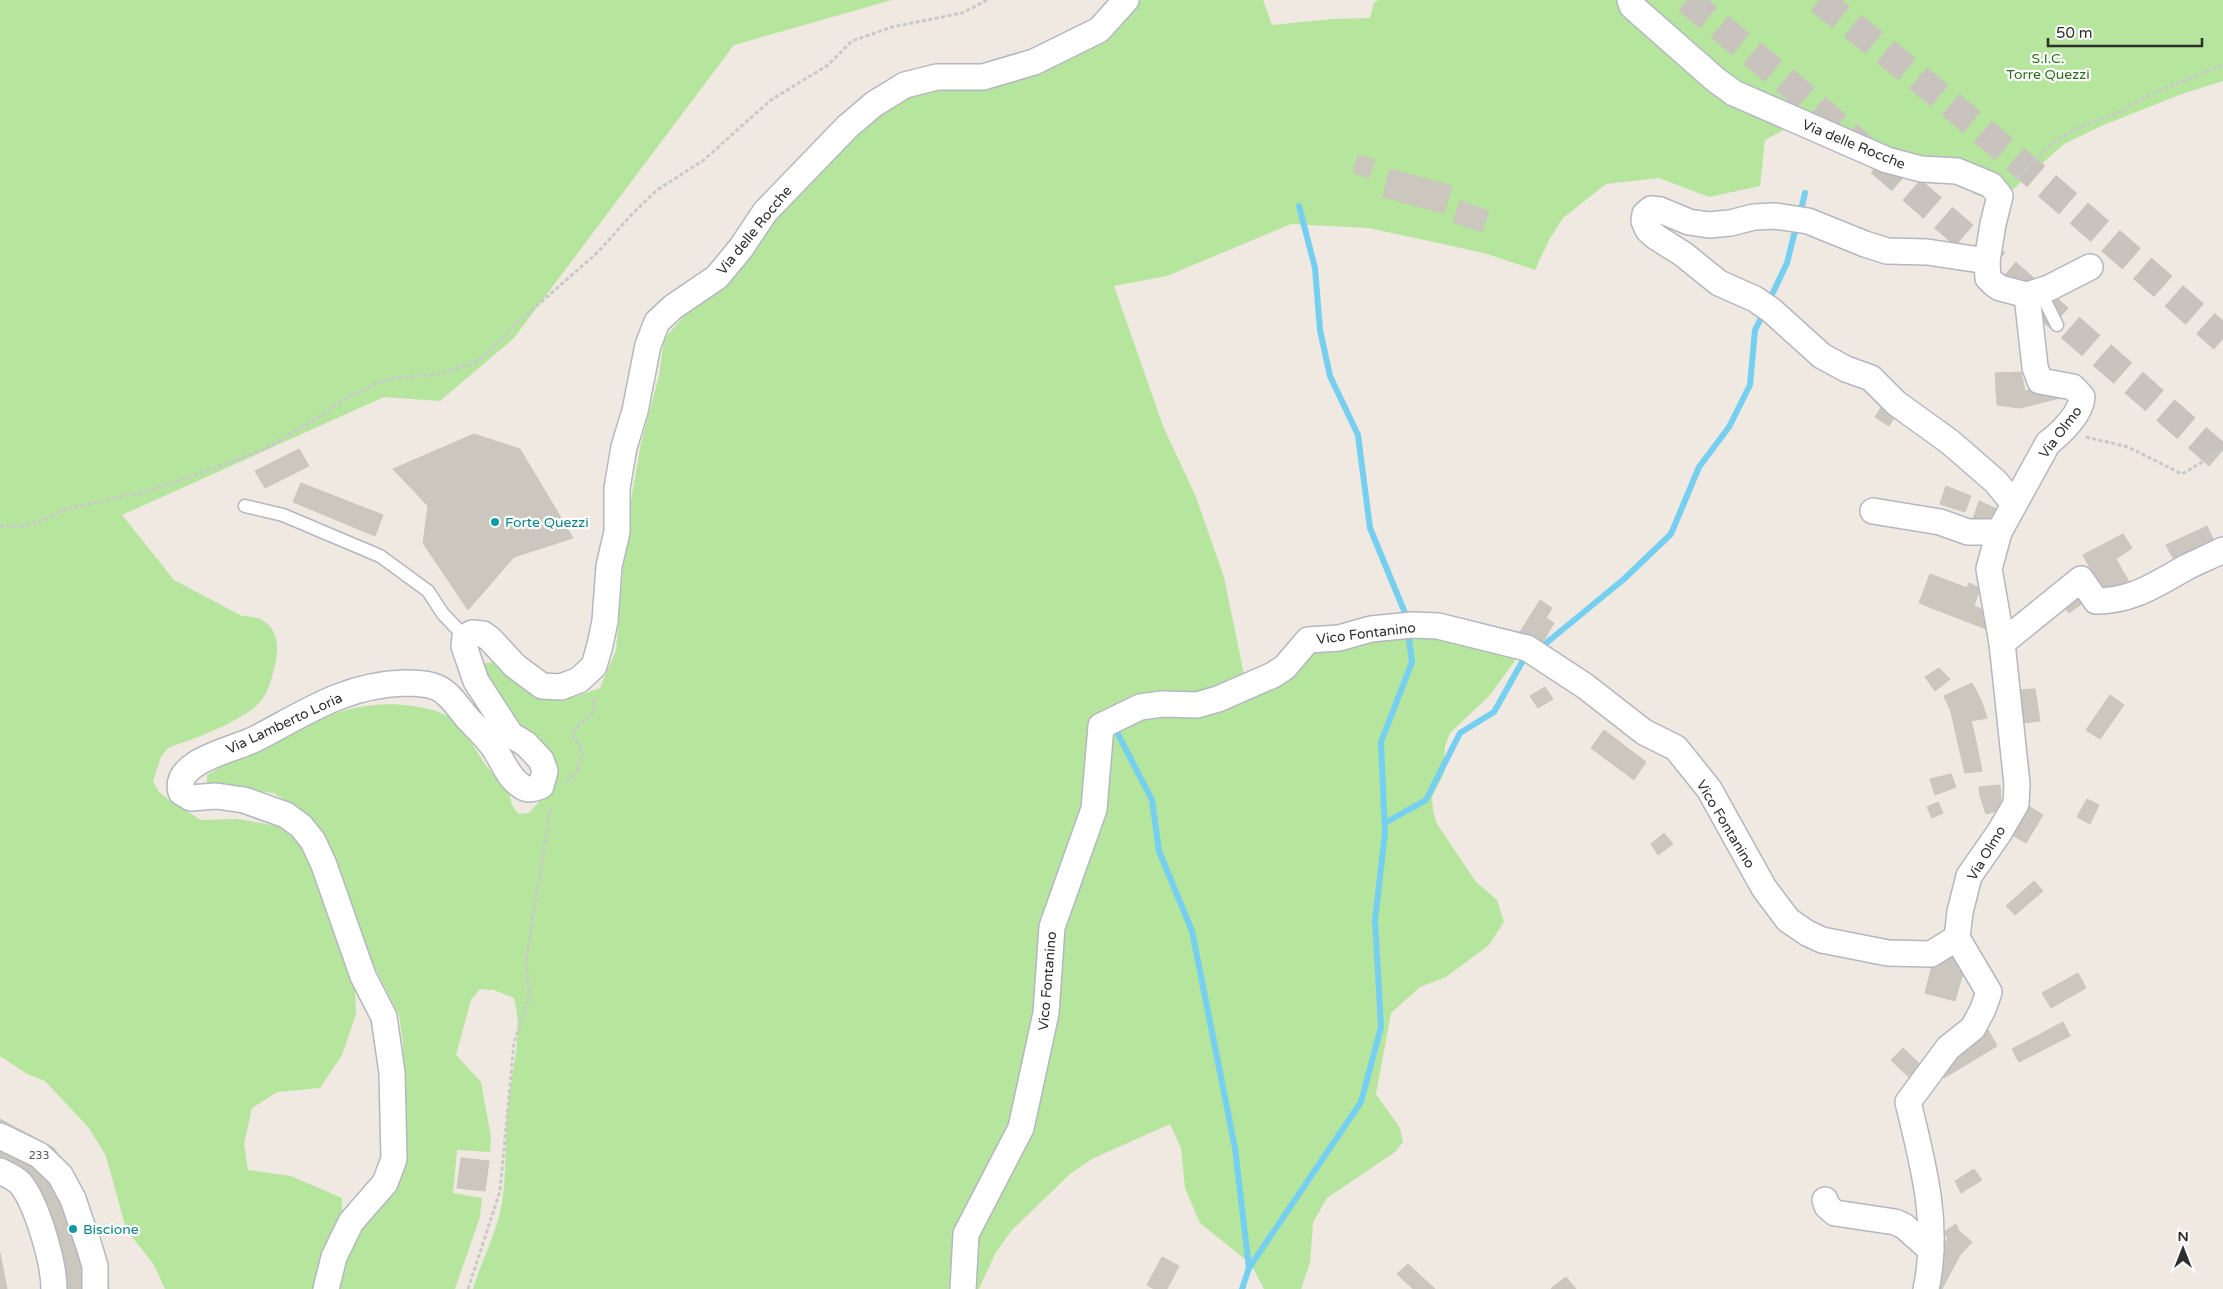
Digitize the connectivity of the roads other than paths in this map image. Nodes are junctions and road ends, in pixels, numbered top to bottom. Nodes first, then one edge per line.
1 (1126, 0) edge
2 (1630, 0) edge
3 (1987, 262) junction
4 (2090, 267) dead end
5 (2033, 293) junction
6 (2057, 325) dead end
7 (2014, 504) junction
8 (245, 506) dead end
9 (1874, 511) dead end
10 (1999, 532) junction
11 (2223, 550) edge
12 (465, 637) junction
13 (2002, 643) junction
14 (1957, 938) junction
15 (0, 1136) edge
16 (0, 1171) edge
17 (1825, 1200) dead end
18 (1931, 1250) junction
19 (54, 1289) edge
20 (95, 1289) edge
21 (326, 1289) edge
22 (963, 1289) edge
23 (1926, 1289) edge

1 - 12 street, Via delle Rocche
2 - 3 street, Via delle Rocche
3 - 5 street
3 - 7 street
4 - 5 street
5 - 6 lane
5 - 7 street, Via Olmo
7 - 10 street, Via Olmo
8 - 12 lane
9 - 10 street
10 - 13 street, Via Olmo
11 - 13 street
12 - 21 street, Via Lamberto Loria
13 - 14 street, Via Olmo
14 - 18 street
14 - 22 street, Vico Fontanino
15 - 20 street
16 - 19 street
17 - 18 street
18 - 23 street

